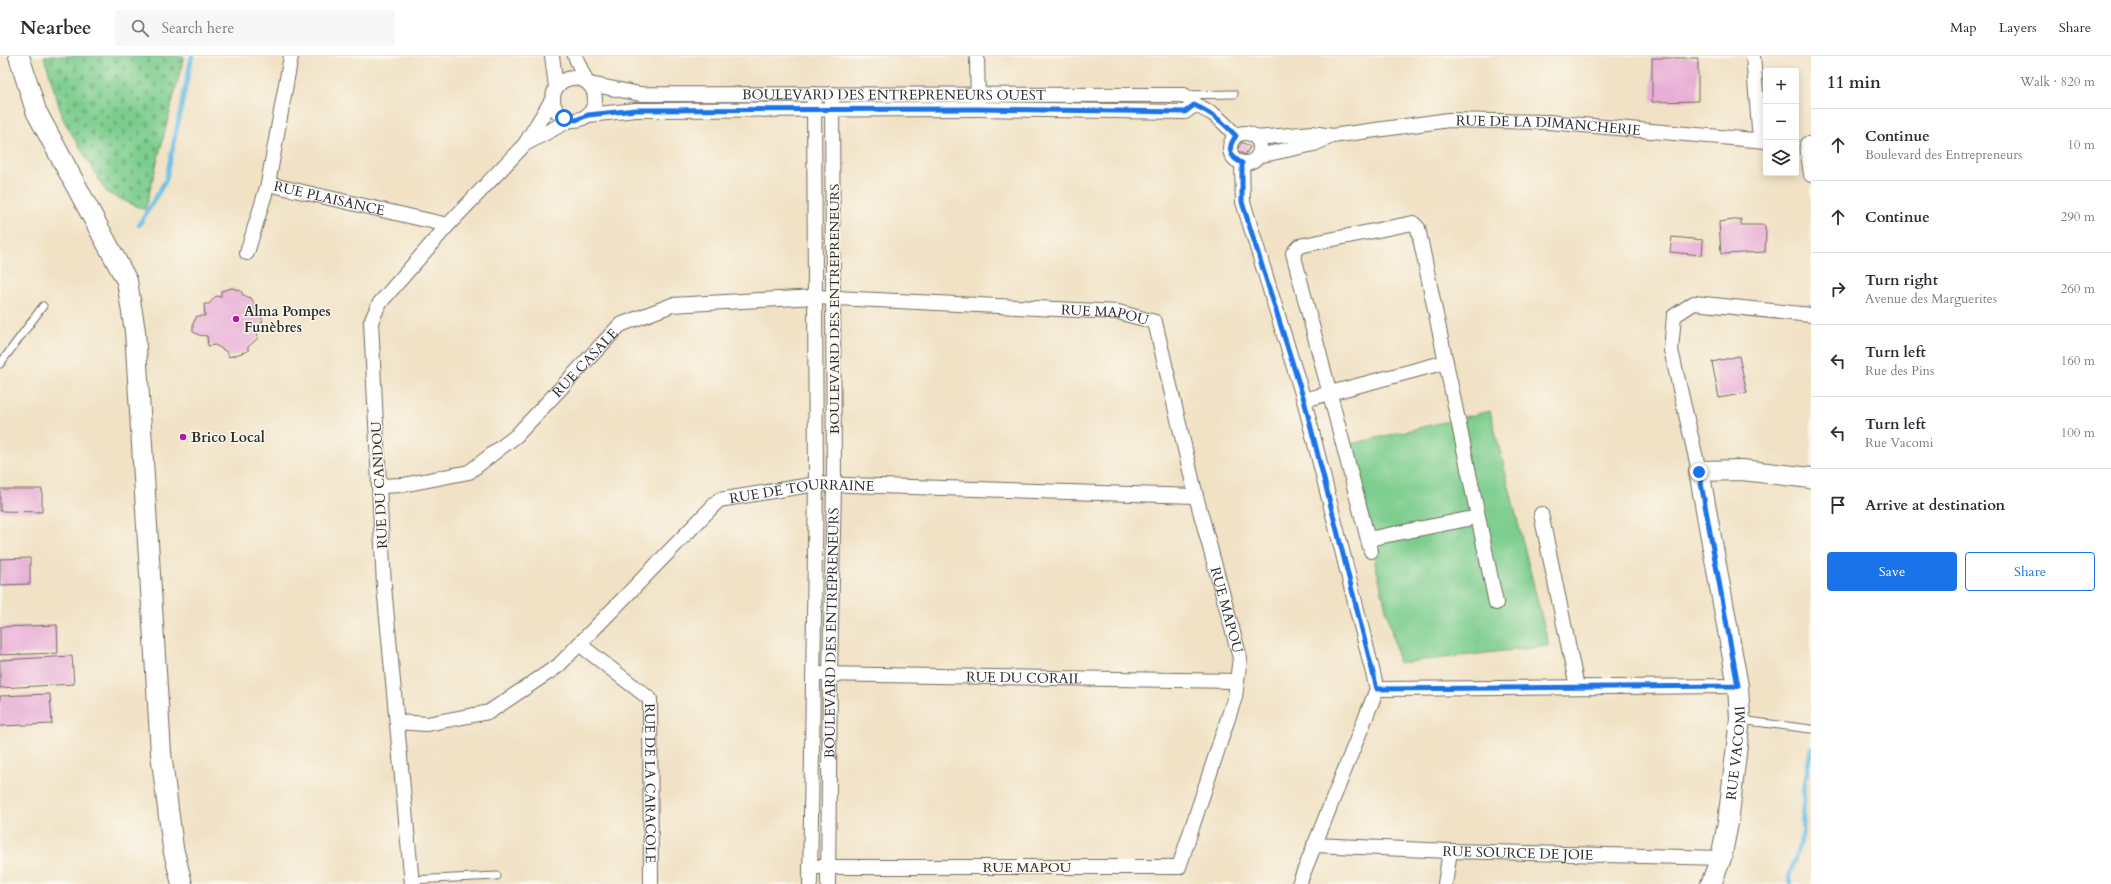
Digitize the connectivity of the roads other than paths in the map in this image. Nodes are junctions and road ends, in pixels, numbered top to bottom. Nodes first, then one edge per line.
1 (19, 56) edge
2 (291, 56) edge
3 (552, 56) edge
4 (575, 56) edge
5 (977, 56) edge
6 (1753, 56) edge
7 (588, 82) junction
8 (554, 93) junction
9 (814, 94) junction
10 (832, 94) junction
11 (978, 94) junction
12 (1234, 94) dead end
13 (1184, 95) junction
14 (1194, 105) junction
15 (816, 109) junction
16 (977, 109) junction
17 (833, 110) junction
18 (588, 115) junction
19 (570, 120) junction
20 (1236, 136) junction
21 (1332, 136) junction
22 (1256, 138) junction
23 (1763, 140) edge
24 (525, 144) junction
25 (1805, 144) edge
26 (1258, 156) junction
27 (1242, 163) junction
28 (1811, 175) edge
29 (268, 184) junction
30 (448, 225) junction
31 (247, 254) dead end
32 (816, 298) junction
33 (834, 298) junction
34 (43, 306) dead end
35 (1811, 315) edge
36 (1446, 362) junction
37 (0, 364) edge
38 (1330, 394) junction
39 (1304, 400) junction
40 (1699, 472) junction
41 (1811, 478) edge
42 (816, 484) junction
43 (834, 485) junction
44 (379, 486) junction
45 (1196, 496) junction
46 (1541, 514) dead end
47 (1478, 517) junction
48 (1496, 603) dead end
49 (579, 644) junction
50 (812, 674) junction
51 (830, 674) junction
52 (1237, 681) junction
53 (1738, 686) junction
54 (1577, 688) junction
55 (1377, 689) junction
56 (1740, 720) junction
57 (397, 722) junction
58 (1811, 729) edge
59 (1314, 844) junction
60 (1450, 851) junction
61 (1721, 858) junction
62 (810, 867) junction
63 (828, 867) junction
64 (497, 876) dead end
65 (412, 882) edge
66 (182, 884) edge
67 (651, 884) edge
68 (810, 884) edge
69 (828, 884) edge
70 (1299, 884) edge
71 (1444, 884) edge
72 (1711, 884) edge

1 - 66 main road
2 - 29 street, RUE PLAISANCE
3 - 8 street
4 - 7 street
5 - 11 street
6 - 23 street
7 - 8 street
7 - 9 street, BOULEVARD DES ENTREPRENEURS OUEST
7 - 18 street
8 - 19 street
8 - 24 street, RUE DU CANDOU
9 - 10 street, BOULEVARD DES ENTREPRENEURS OUEST
9 - 15 street, BOULEVARD DES ENTREPRENEURS
10 - 11 street, BOULEVARD DES ENTREPRENEURS OUEST
10 - 17 street, BOULEVARD DES ENTREPRENEURS
11 - 13 street, BOULEVARD DES ENTREPRENEURS OUEST
11 - 16 street
12 - 13 lane
13 - 14 street
14 - 16 street, BOULEVARD DES ENTREPRENEURS OUEST
14 - 20 street
15 - 17 street, BOULEVARD DES ENTREPRENEURS OUEST
15 - 18 street, BOULEVARD DES ENTREPRENEURS OUEST
15 - 32 street, BOULEVARD DES ENTREPRENEURS
16 - 17 street, BOULEVARD DES ENTREPRENEURS OUEST
17 - 33 street, BOULEVARD DES ENTREPRENEURS
18 - 19 street
19 - 24 street, RUE DU CANDOU
20 - 22 street
20 - 27 street
21 - 22 street, RUE DE LA DIMANCHERIE
21 - 23 street, RUE DE LA DIMANCHERIE
21 - 26 street, RUE DE LA DIMANCHERIE
22 - 26 street
24 - 30 street, RUE DU CANDOU
25 - 28 street
26 - 27 street
27 - 39 street
29 - 30 street, RUE PLAISANCE
29 - 31 street
30 - 44 street, RUE DU CANDOU
32 - 33 street, RUE MAPOU
32 - 42 street, BOULEVARD DES ENTREPRENEURS
32 - 44 street, RUE CASALE
33 - 43 street, BOULEVARD DES ENTREPRENEURS
33 - 45 street, RUE MAPOU
34 - 37 lane
35 - 40 street
36 - 38 street
36 - 38 street
36 - 47 street
38 - 39 street
38 - 47 street
39 - 55 street
40 - 41 main road
40 - 53 main road, RUE VACOMI
42 - 43 street, RUE DE TOURRAINE
42 - 49 street, RUE DE TOURRAINE
42 - 50 street, BOULEVARD DES ENTREPRENEURS
43 - 45 street, RUE DE TOURRAINE
43 - 51 street, BOULEVARD DES ENTREPRENEURS
44 - 57 street, RUE DU CANDOU
45 - 52 street, RUE MAPOU
46 - 54 street
47 - 48 street
49 - 57 street, RUE DE TOURRAINE
49 - 67 street, RUE DE LA CARACOLE
50 - 51 street, RUE DU CORAIL
50 - 62 street, BOULEVARD DES ENTREPRENEURS
51 - 52 street, RUE DU CORAIL
51 - 63 street, BOULEVARD DES ENTREPRENEURS
52 - 63 street, RUE MAPOU
53 - 54 street
53 - 56 main road, RUE VACOMI
54 - 55 street
55 - 59 street
56 - 58 lane
56 - 61 main road, RUE VACOMI
57 - 65 street, RUE DU CANDOU
59 - 60 street, RUE SOURCE DE JOIE
59 - 70 street
60 - 61 street, RUE SOURCE DE JOIE
60 - 71 street
61 - 72 main road, RUE VACOMI
62 - 63 street, RUE MAPOU
62 - 68 street, BOULEVARD DES ENTREPRENEURS
63 - 69 street, BOULEVARD DES ENTREPRENEURS
64 - 65 lane

